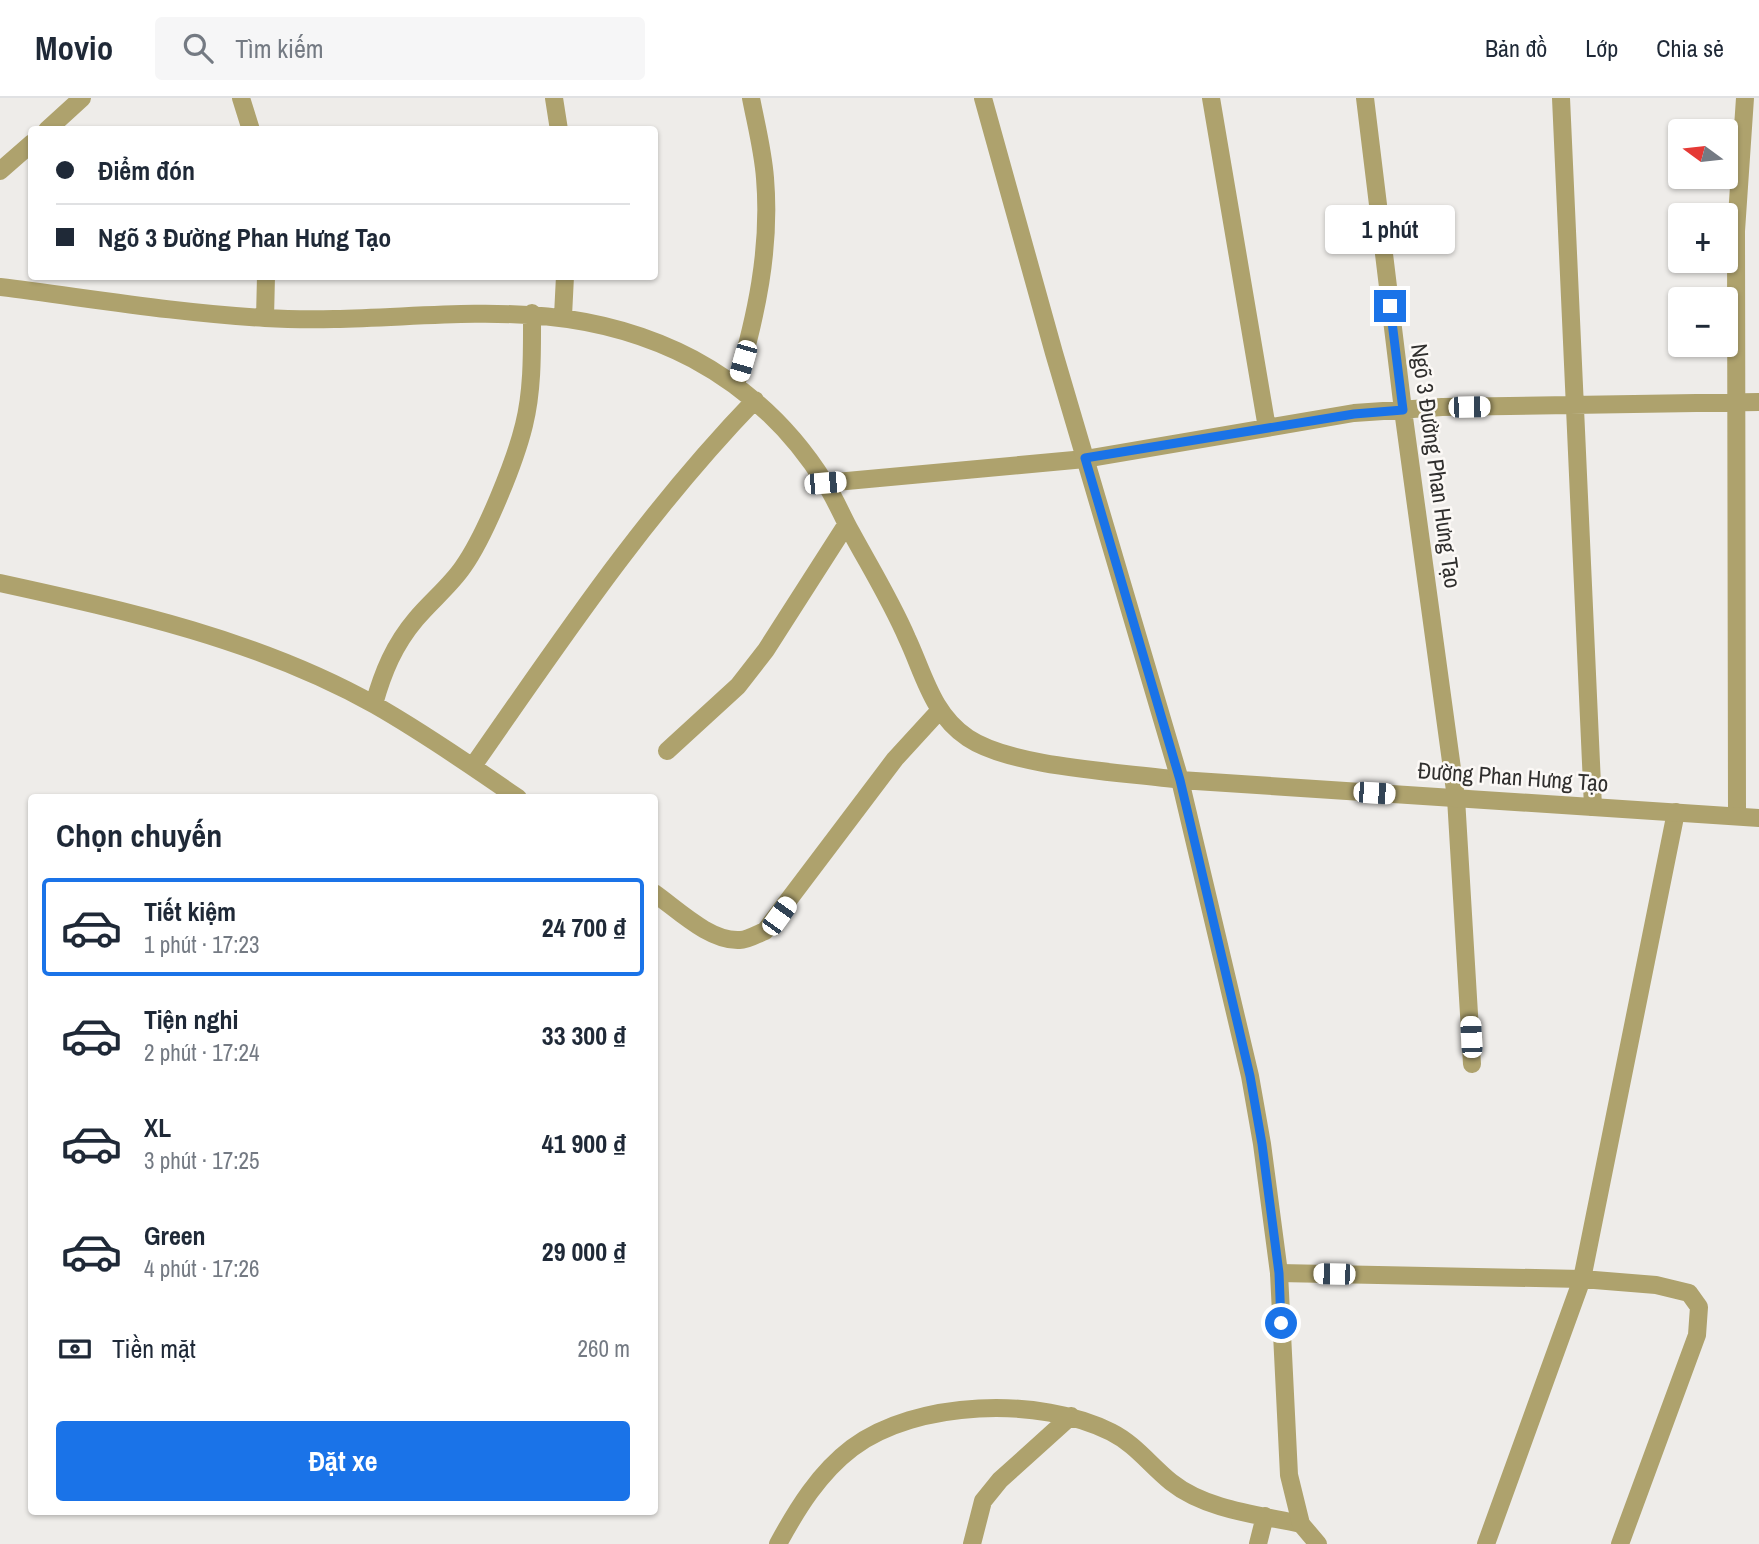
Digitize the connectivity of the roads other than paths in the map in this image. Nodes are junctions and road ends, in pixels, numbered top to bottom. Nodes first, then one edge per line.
1 (82, 98) edge
2 (241, 98) edge
3 (554, 98) edge
4 (751, 98) edge
5 (983, 98) edge
6 (1211, 98) edge
7 (1365, 98) edge
8 (1561, 98) edge
9 (1745, 98) edge
10 (51, 126) edge
11 (250, 126) edge
12 (558, 126) edge
13 (28, 147) edge
14 (0, 172) edge
15 (265, 280) edge
16 (565, 280) edge
17 (0, 287) edge
18 (531, 313) junction
19 (563, 316) junction
20 (265, 318) junction
21 (736, 385) junction
22 (755, 400) junction
23 (1736, 402) junction
24 (1759, 402) edge
25 (1576, 405) junction
26 (1403, 410) junction
27 (1267, 428) junction
28 (1085, 458) junction
29 (825, 483) junction
30 (846, 525) junction
31 (0, 583) edge
32 (374, 705) junction
33 (939, 711) junction
34 (667, 751) dead end
35 (473, 766) junction
36 (1180, 780) junction
37 (512, 794) edge
38 (1457, 798) junction
39 (1593, 807) junction
40 (1676, 812) junction
41 (1737, 816) junction
42 (1759, 818) edge
43 (658, 896) edge
44 (1472, 1064) dead end
45 (1279, 1273) junction
46 (1582, 1279) junction
47 (1071, 1416) junction
48 (1265, 1516) junction
49 (1301, 1524) junction
50 (778, 1544) edge
51 (972, 1544) edge
52 (1258, 1544) edge
53 (1318, 1544) edge
54 (1486, 1544) edge
55 (1620, 1544) edge

1 - 10 street
2 - 11 street
3 - 12 street
4 - 21 street
5 - 28 street
6 - 27 street
7 - 26 street, Ngõ 3 Đường Phan Hưng Tạo
8 - 25 street
9 - 23 street
13 - 14 street
15 - 20 street
16 - 19 street
17 - 20 street
18 - 19 street
18 - 20 street
18 - 32 street
19 - 21 street
21 - 22 street
22 - 29 street
22 - 35 street
23 - 24 street
23 - 25 street
23 - 41 street
25 - 26 street
25 - 39 street
26 - 27 street
26 - 38 street, Ngõ 3 Đường Phan Hưng Tạo
27 - 28 street
28 - 29 street
28 - 36 street
29 - 30 street
30 - 33 street
30 - 34 street
31 - 32 street
32 - 35 street
33 - 36 street, Đường Phan Hưng Tạo
33 - 43 street
35 - 37 street
36 - 38 street, Đường Phan Hưng Tạo
36 - 45 street
38 - 39 street, Đường Phan Hưng Tạo
38 - 44 street, Ngõ 3 Đường Phan Hưng Tạo
39 - 40 street, Đường Phan Hưng Tạo
40 - 41 street, Đường Phan Hưng Tạo
40 - 46 street
41 - 42 street, Đường Phan Hưng Tạo
45 - 46 street
45 - 49 street
46 - 54 street
46 - 55 street
47 - 48 street
47 - 50 street
47 - 51 street
48 - 49 street
48 - 52 street
49 - 53 street

